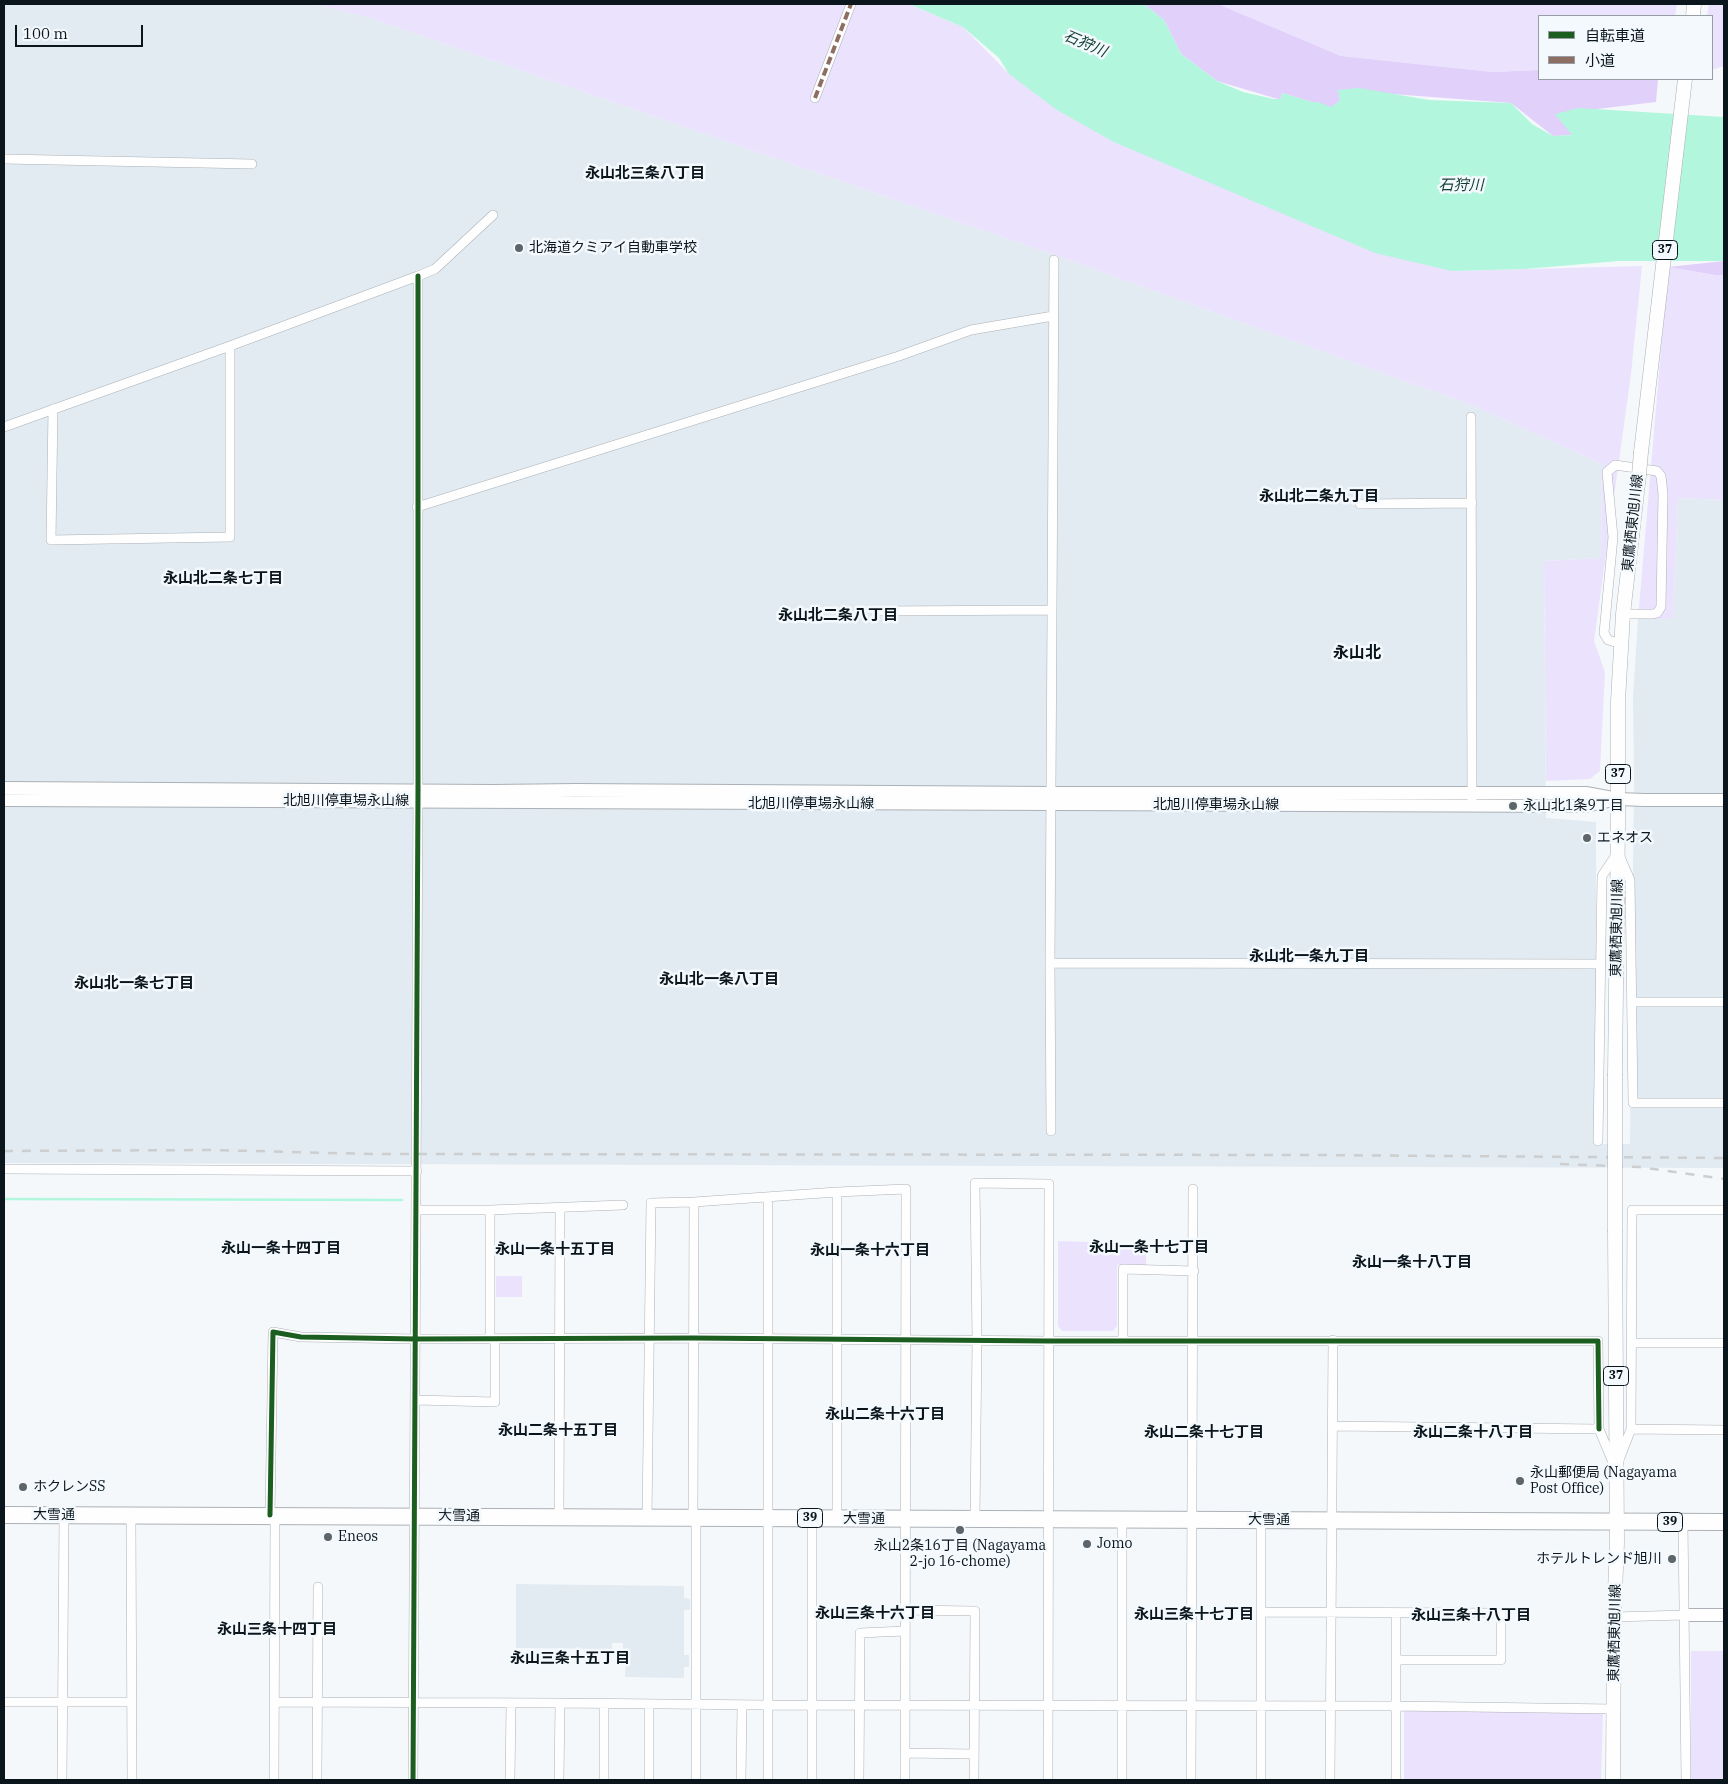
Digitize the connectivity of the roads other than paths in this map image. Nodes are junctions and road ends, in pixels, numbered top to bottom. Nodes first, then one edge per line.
1 (851, 4) edge
2 (1685, 80) edge
3 (815, 98) dead end
4 (4, 159) edge
5 (252, 164) dead end
6 (493, 216) dead end
7 (1054, 260) dead end
8 (418, 276) junction
9 (1053, 316) junction
10 (230, 346) junction
11 (53, 410) junction
12 (1471, 417) dead end
13 (4, 427) edge
14 (1472, 503) junction
15 (1360, 504) dead end
16 (417, 507) junction
17 (1052, 610) junction
18 (878, 611) dead end
19 (1623, 614) junction
20 (1622, 644) junction
21 (4, 788) edge
22 (1472, 793) junction
23 (418, 796) junction
24 (1618, 798) junction
25 (1051, 799) junction
26 (4, 800) edge
27 (1724, 800) edge
28 (1472, 806) junction
29 (1618, 853) junction
30 (1050, 963) junction
31 (1600, 964) junction
32 (1633, 1002) junction
33 (1724, 1002) edge
34 (1724, 1103) edge
35 (1051, 1131) dead end
36 (1598, 1141) dead end
37 (4, 1169) edge
38 (417, 1171) junction
39 (1193, 1189) dead end
40 (837, 1192) junction
41 (768, 1197) junction
42 (694, 1202) junction
43 (622, 1206) dead end
44 (560, 1208) junction
45 (416, 1210) junction
46 (490, 1210) junction
47 (1724, 1210) edge
48 (1194, 1272) junction
49 (559, 1338) junction
50 (650, 1338) junction
51 (693, 1338) junction
52 (416, 1339) junction
53 (493, 1339) junction
54 (767, 1339) junction
55 (836, 1339) junction
56 (906, 1340) junction
57 (977, 1340) junction
58 (1123, 1340) junction
59 (1193, 1340) junction
60 (1333, 1340) junction
61 (1048, 1341) junction
62 (1631, 1343) junction
63 (1724, 1343) edge
64 (416, 1400) junction
65 (1333, 1426) junction
66 (1631, 1429) junction
67 (1599, 1430) junction
68 (1724, 1430) edge
69 (1616, 1469) junction
70 (4, 1514) edge
71 (64, 1515) junction
72 (273, 1515) junction
73 (132, 1516) junction
74 (414, 1516) junction
75 (559, 1518) junction
76 (646, 1518) junction
77 (767, 1518) junction
78 (812, 1518) junction
79 (695, 1519) junction
80 (836, 1519) junction
81 (905, 1519) junction
82 (975, 1519) junction
83 (1048, 1520) junction
84 (1122, 1520) junction
85 (1192, 1520) junction
86 (1332, 1520) junction
87 (1261, 1521) junction
88 (1616, 1521) junction
89 (1683, 1522) junction
90 (1724, 1522) edge
91 (318, 1587) dead end
92 (906, 1610) junction
93 (1261, 1612) junction
94 (1330, 1613) junction
95 (1396, 1613) junction
96 (1684, 1615) junction
97 (1724, 1615) edge
98 (1614, 1617) junction
99 (905, 1631) junction
100 (1396, 1660) junction
101 (4, 1702) edge
102 (63, 1702) junction
103 (132, 1702) junction
104 (275, 1702) junction
105 (413, 1702) junction
106 (560, 1702) junction
107 (317, 1703) junction
108 (510, 1704) junction
109 (604, 1704) junction
110 (649, 1704) junction
111 (696, 1704) junction
112 (742, 1705) junction
113 (768, 1705) junction
114 (812, 1705) junction
115 (858, 1705) junction
116 (974, 1705) junction
117 (1122, 1705) junction
118 (1191, 1705) junction
119 (905, 1706) junction
120 (1048, 1706) junction
121 (1261, 1706) junction
122 (1330, 1706) junction
123 (1395, 1706) junction
124 (1614, 1709) junction
125 (904, 1753) junction
126 (974, 1754) junction
127 (62, 1780) edge
128 (132, 1780) edge
129 (274, 1780) edge
130 (317, 1780) edge
131 (413, 1780) edge
132 (510, 1780) edge
133 (559, 1780) edge
134 (604, 1780) edge
135 (649, 1780) edge
136 (696, 1780) edge
137 (741, 1780) edge
138 (768, 1780) edge
139 (812, 1780) edge
140 (859, 1780) edge
141 (904, 1780) edge
142 (974, 1780) edge
143 (1048, 1780) edge
144 (1122, 1780) edge
145 (1191, 1780) edge
146 (1261, 1780) edge
147 (1330, 1780) edge
148 (1396, 1780) edge
149 (1613, 1780) edge
150 (1686, 1780) edge

1 - 3 street
2 - 19 main road, 東鷹栖東旭川線 / 37, bridge
4 - 5 street
6 - 8 street
7 - 9 street
8 - 10 street
8 - 16 street
9 - 16 street
9 - 17 street
10 - 11 street
10 - 11 street
11 - 13 street
12 - 14 street
14 - 15 street
14 - 22 street
16 - 23 street
17 - 18 street
17 - 25 street
19 - 20 main road, 東鷹栖東旭川線 / 37
19 - 20 street
20 - 24 main road, 東鷹栖東旭川線 / 37
21 - 23 main road, 北旭川停車場永山線
22 - 24 main road, 北旭川停車場永山線
22 - 25 main road, 北旭川停車場永山線
22 - 28 street
23 - 25 main road, 北旭川停車場永山線
23 - 26 main road, 北旭川停車場永山線
23 - 38 street
24 - 27 main road, 北旭川停車場永山線
24 - 28 main road, 北旭川停車場永山線
24 - 29 main road, 東鷹栖東旭川線 / 37
25 - 28 main road, 北旭川停車場永山線
25 - 30 street
29 - 31 street
29 - 32 street
29 - 69 main road, 東鷹栖東旭川線 / 37, bridge
30 - 31 street
30 - 35 street
31 - 36 street
32 - 33 street
32 - 34 street
37 - 38 street
38 - 45 street
39 - 48 street
40 - 41 street
40 - 55 street
40 - 56 street
41 - 42 street
41 - 54 street
42 - 50 street
42 - 51 street
43 - 44 street
44 - 46 street
44 - 49 street
45 - 46 street
45 - 52 street
46 - 53 street
47 - 62 street
48 - 58 street
48 - 59 street
49 - 50 street
49 - 53 street
49 - 75 street
50 - 51 street
50 - 76 street
51 - 54 street
51 - 79 street
52 - 53 street
52 - 64 street
52 - 72 street
53 - 64 street
54 - 55 street
54 - 77 street
55 - 56 street
55 - 80 street
56 - 57 street
56 - 81 street
57 - 61 street
57 - 61 street
57 - 82 street
58 - 59 street
58 - 61 street
59 - 60 street
59 - 85 street
60 - 65 street
60 - 67 street
61 - 83 street
62 - 63 street
62 - 66 street
64 - 74 street
65 - 67 street
65 - 86 street
66 - 68 street
66 - 69 street
67 - 69 street
69 - 88 main road, 東鷹栖東旭川線 / 37
70 - 71 highway, 大雪通 / 39
71 - 73 highway, 大雪通 / 39
71 - 102 street
72 - 73 highway, 大雪通 / 39
72 - 74 highway, 大雪通 / 39
72 - 104 street
73 - 103 street
74 - 75 highway, 大雪通 / 39
74 - 105 street
75 - 76 highway, 大雪通 / 39
76 - 79 highway, 大雪通 / 39
77 - 78 highway, 大雪通 / 39
77 - 79 highway, 大雪通 / 39
77 - 113 street
78 - 80 highway, 大雪通 / 39
78 - 114 street
79 - 111 street
80 - 81 highway, 大雪通 / 39
81 - 82 highway, 大雪通 / 39
81 - 92 street
82 - 83 highway, 大雪通 / 39
83 - 84 highway, 大雪通 / 39
83 - 120 street
84 - 85 highway, 大雪通 / 39
84 - 117 street
85 - 87 highway, 大雪通 / 39
85 - 118 street
86 - 87 highway, 大雪通 / 39
86 - 88 highway, 大雪通 / 39
86 - 94 street
87 - 93 street
88 - 89 highway, 大雪通 / 39
88 - 98 main road, 東鷹栖東旭川線 / 37
89 - 90 highway, 大雪通 / 39
89 - 96 street
91 - 107 street
92 - 99 street
92 - 116 street
93 - 94 street
93 - 121 street
94 - 95 street
94 - 122 street
95 - 100 street
95 - 100 street
96 - 97 main road
96 - 98 street
96 - 150 street
98 - 124 main road, 東鷹栖東旭川線 / 37
99 - 115 street
99 - 119 street
100 - 123 street
101 - 102 street
102 - 103 street
102 - 127 street
103 - 128 street
104 - 107 street
104 - 129 street
105 - 107 street
105 - 108 street
105 - 131 street
106 - 108 street
106 - 109 street
106 - 133 street
107 - 130 street
108 - 132 street
109 - 110 street
109 - 134 street
110 - 111 street
110 - 135 street
111 - 112 street
111 - 136 street
112 - 113 street
112 - 137 street
113 - 114 street
113 - 138 street
114 - 115 street
114 - 139 street
115 - 119 street
115 - 140 street
116 - 119 street
116 - 120 street
116 - 126 street
117 - 118 street
117 - 120 street
117 - 144 street
118 - 121 street
118 - 145 street
119 - 125 street
120 - 143 street
121 - 122 street
121 - 146 street
122 - 123 street
122 - 147 street
123 - 124 street
123 - 148 street
124 - 149 main road, 東鷹栖東旭川線 / 37
125 - 126 street
125 - 141 street
126 - 142 street

